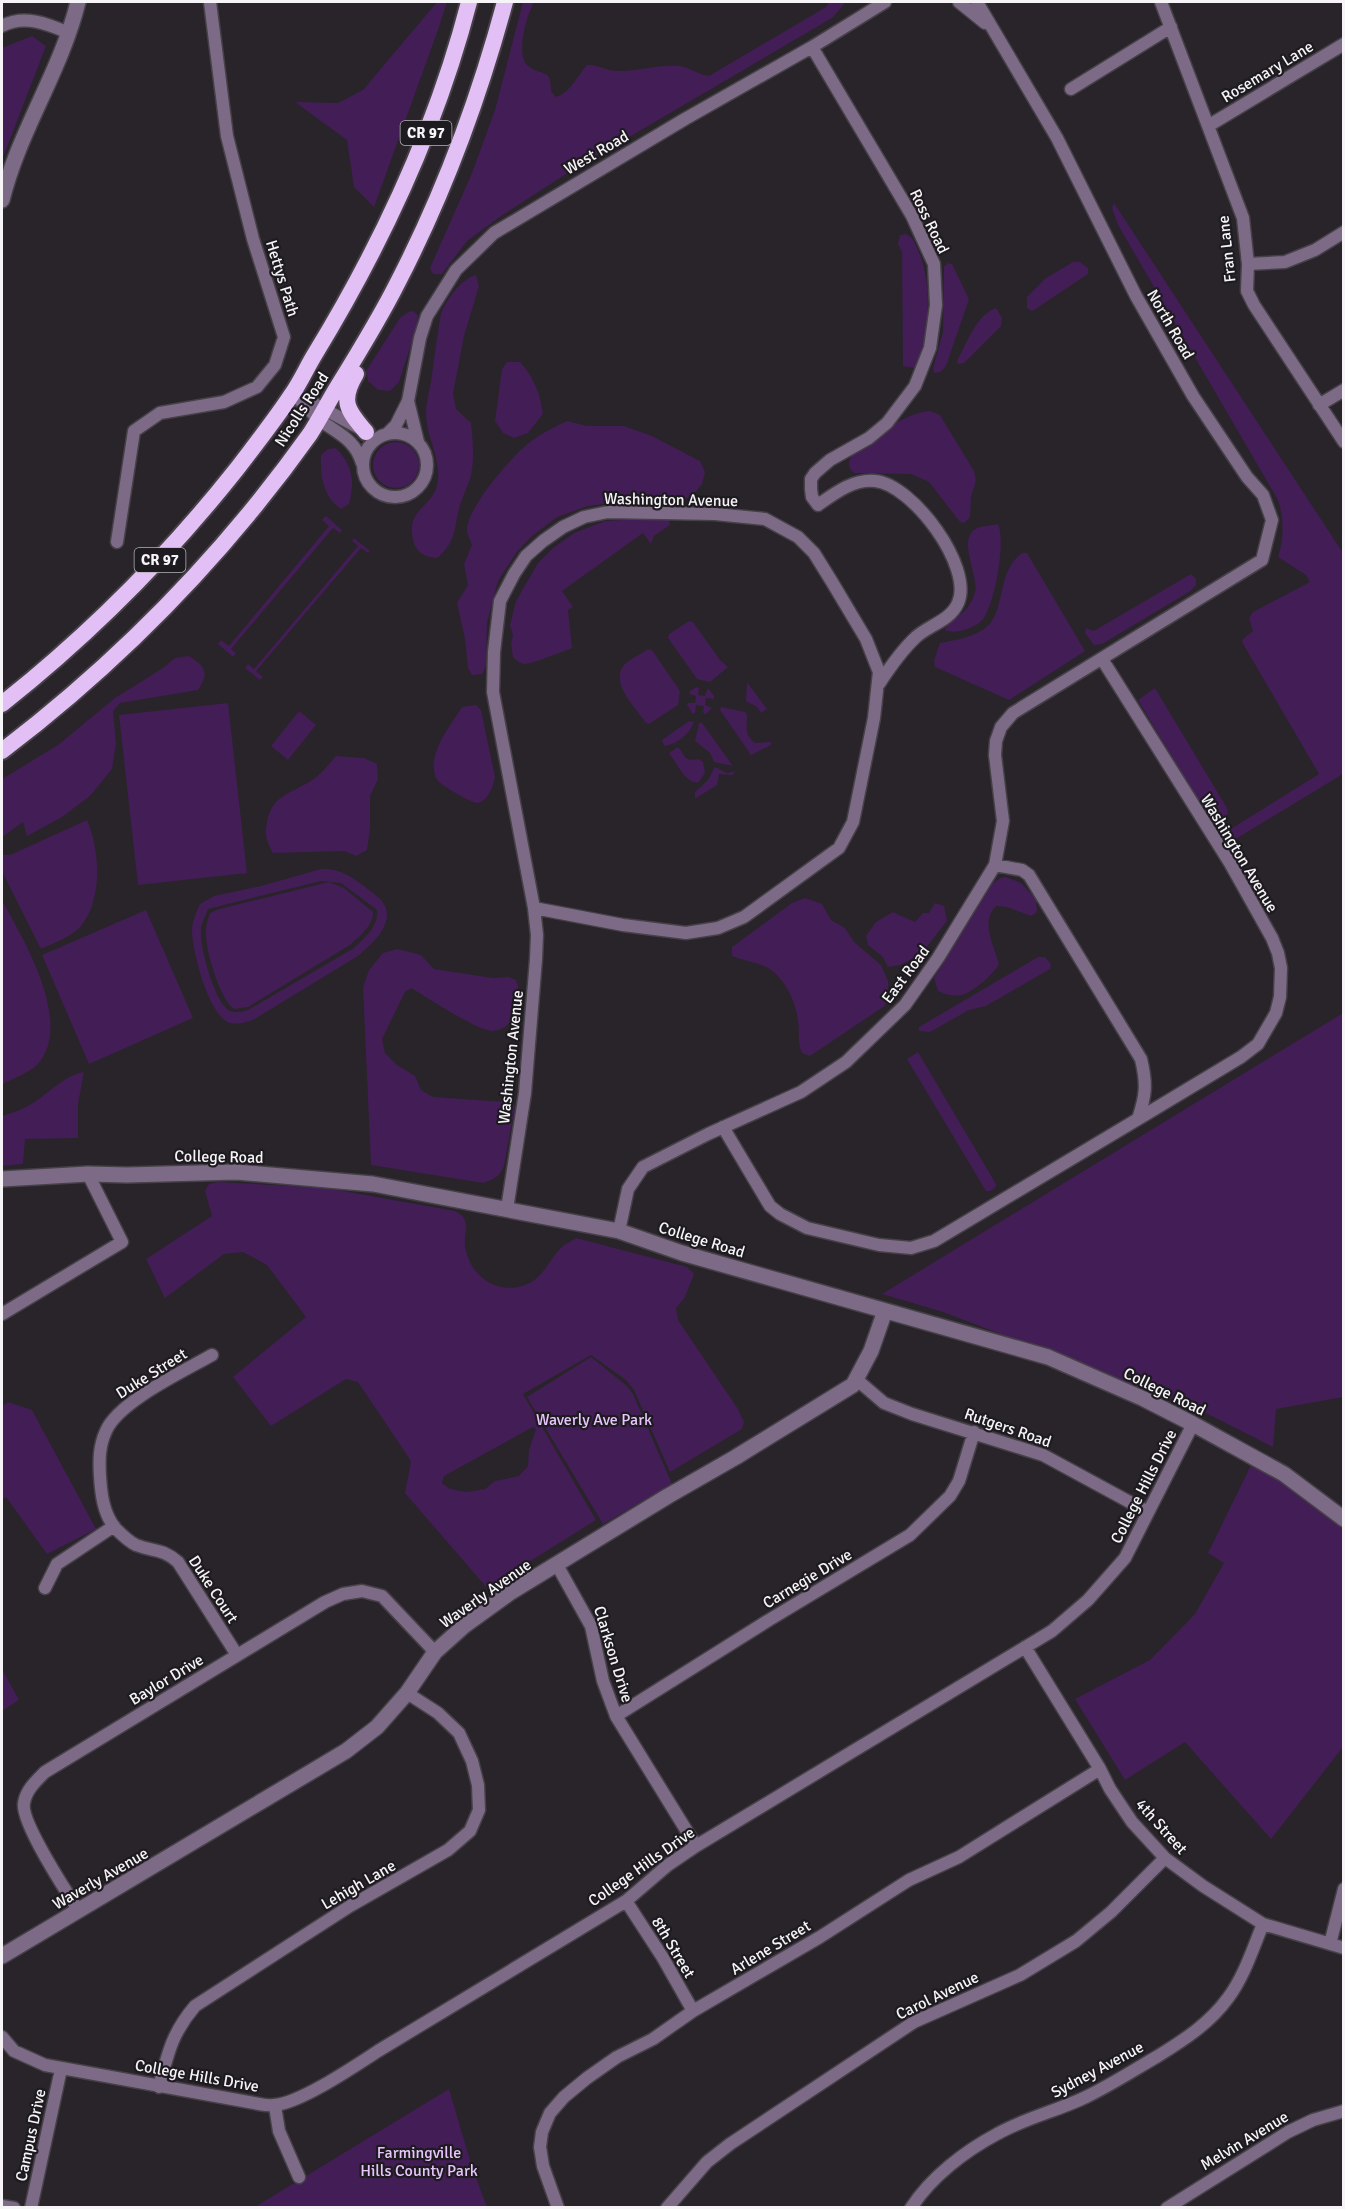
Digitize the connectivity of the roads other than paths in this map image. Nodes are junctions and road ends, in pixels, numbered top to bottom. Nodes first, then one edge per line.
1 (78, 2) edge
2 (210, 2) edge
3 (469, 2) edge
4 (505, 2) edge
5 (887, 2) edge
6 (959, 2) edge
7 (977, 2) edge
8 (1161, 2) edge
9 (2, 26) edge
10 (1171, 27) junction
11 (993, 30) junction
12 (69, 33) junction
13 (1344, 44) edge
14 (812, 47) junction
15 (1071, 89) dead end
16 (1208, 126) junction
17 (2, 200) edge
18 (1344, 232) edge
19 (419, 238) junction
20 (1248, 264) junction
21 (1344, 390) edge
22 (293, 393) junction
23 (408, 401) junction
24 (1319, 405) junction
25 (322, 413) junction
26 (366, 432) junction
27 (386, 434) junction
28 (418, 442) junction
29 (1344, 442) edge
30 (363, 466) junction
31 (818, 505) joint
32 (117, 542) dead end
33 (1102, 658) junction
34 (878, 685) junction
35 (2, 704) edge
36 (2, 752) edge
37 (995, 865) junction
38 (534, 908) junction
39 (1138, 1119) junction
40 (723, 1127) junction
41 (88, 1174) junction
42 (2, 1179) edge
43 (507, 1209) junction
44 (619, 1231) junction
45 (885, 1311) junction
46 (2, 1314) edge
47 (212, 1355) dead end
48 (856, 1379) junction
49 (1193, 1424) junction
50 (974, 1432) junction
51 (1148, 1512) junction
52 (1344, 1519) edge
53 (114, 1526) junction
54 (557, 1564) junction
55 (45, 1588) dead end
56 (1025, 1647) junction
57 (435, 1652) junction
58 (237, 1655) junction
59 (407, 1693) junction
60 (616, 1716) junction
61 (1100, 1769) junction
62 (696, 1846) junction
63 (1165, 1858) junction
64 (1344, 1889) edge
65 (626, 1900) junction
66 (79, 1911) junction
67 (1263, 1924) junction
68 (1330, 1944) junction
69 (1344, 1948) edge
70 (2, 1956) edge
71 (693, 2012) junction
72 (2, 2037) edge
73 (61, 2069) junction
74 (159, 2087) junction
75 (275, 2106) junction
76 (1344, 2111) edge
77 (299, 2177) dead end
78 (2, 2206) edge
79 (14, 2208) edge
80 (31, 2208) edge
81 (558, 2208) edge
82 (667, 2208) edge
83 (911, 2208) edge
84 (1167, 2208) edge

1 - 12 street
2 - 32 street, Hettys Path
3 - 22 highway, Nicolls Road / CR 97
4 - 19 highway, Nicolls Road / CR 97
5 - 14 street, West Road
6 - 11 street, North Road
7 - 11 street, North Road
8 - 10 street, Fran Lane
9 - 12 street
10 - 15 street
10 - 16 street, Fran Lane
11 - 33 street, North Road
12 - 17 street
13 - 16 street, Rosemary Lane
14 - 23 street, West Road
14 - 31 street, Ross Road
16 - 20 street, Fran Lane
18 - 20 street
19 - 25 highway, Nicolls Road / CR 97
19 - 26 highway
20 - 24 street, Fran Lane
21 - 24 street
22 - 25 street
22 - 35 highway, Nicolls Road / CR 97
23 - 27 street, West Road
23 - 28 street, West Road
24 - 29 street, Fran Lane
25 - 26 street
25 - 30 street
25 - 36 highway, Nicolls Road / CR 97
26 - 27 street
27 - 28 street
27 - 30 street
28 - 30 street
31 - 34 street, Washington Avenue
33 - 37 street, East Road
33 - 39 street, Washington Avenue
34 - 38 street, Washington Avenue
34 - 38 street, Washington Avenue
37 - 39 street
37 - 40 street, East Road
38 - 43 street, Washington Avenue
39 - 40 street, Washington Avenue
40 - 44 street, East Road
41 - 42 street, College Road
41 - 43 street, College Road
41 - 46 street
43 - 44 street, College Road
44 - 45 street, College Road
45 - 48 street, Waverly Avenue
45 - 49 street, College Road
47 - 53 street, Duke Street
48 - 50 street, Rutgers Road
48 - 54 street, Waverly Avenue
49 - 51 street, College Hills Drive
49 - 52 street, College Road
50 - 51 street, Rutgers Road
50 - 60 street, Carnegie Drive
51 - 56 street, College Hills Drive
53 - 55 street
53 - 58 street, Duke Court
54 - 57 street, Waverly Avenue
54 - 60 street, Clarkson Drive
56 - 61 street, 4th Street
56 - 62 street, College Hills Drive
57 - 58 street, Baylor Drive
57 - 59 street, Waverly Avenue
58 - 66 street, Baylor Drive
59 - 66 street, Waverly Avenue
59 - 74 street, Lehigh Lane
60 - 62 street, Clarkson Drive
61 - 63 street, 4th Street
61 - 71 street, Arlene Street
62 - 65 street, College Hills Drive
63 - 67 street, 4th Street
63 - 82 street, Carol Avenue
64 - 68 street
65 - 71 street, 8th Street
65 - 75 street, College Hills Drive
66 - 70 street, Waverly Avenue
67 - 68 street, 4th Street
67 - 83 street, Sydney Avenue
68 - 69 street, 4th Street
71 - 81 street, Arlene Street
72 - 73 street, College Hills Drive
73 - 74 street, College Hills Drive
73 - 80 street, Campus Drive
74 - 75 street, College Hills Drive
75 - 77 street
76 - 84 street, Melvin Avenue
78 - 79 street

